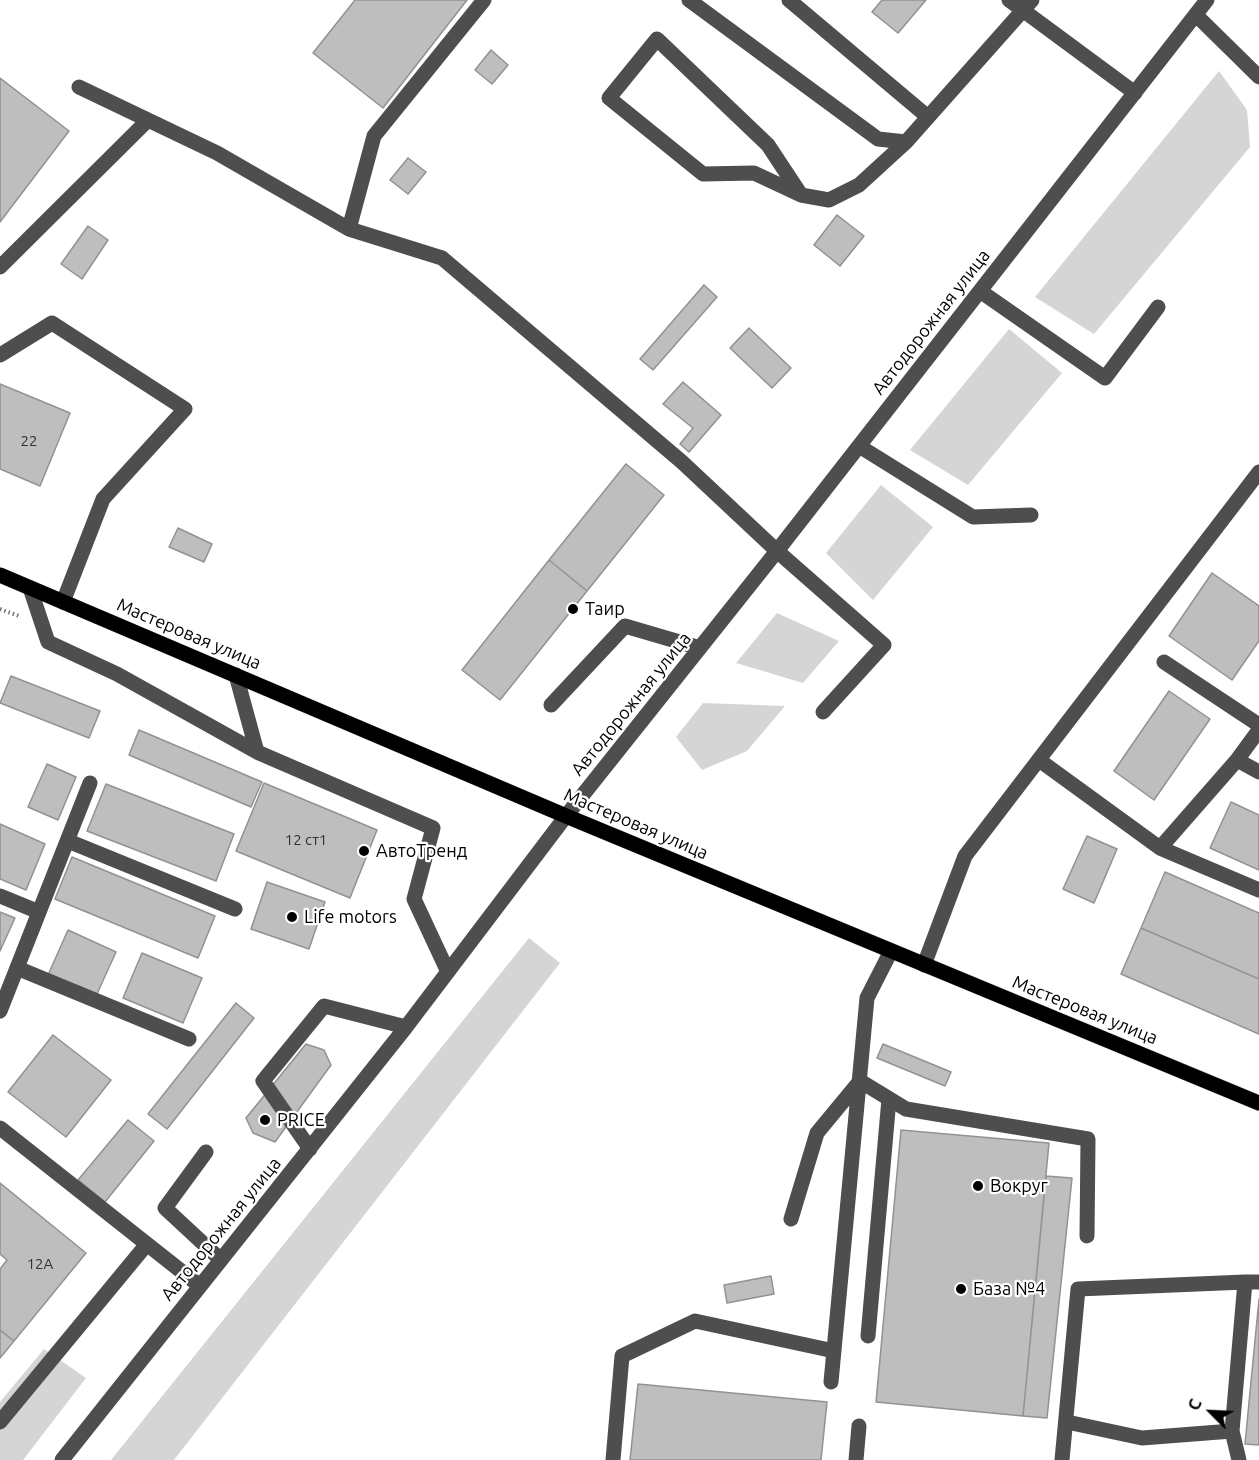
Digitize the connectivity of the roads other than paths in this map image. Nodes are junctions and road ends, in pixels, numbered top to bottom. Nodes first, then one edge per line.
1 (484, 0) edge
2 (689, 0) edge
3 (789, 0) edge
4 (1008, 0) edge
5 (1208, 0) edge
6 (1027, 5) edge
7 (1196, 15) junction
8 (1259, 77) edge
9 (79, 87) dead end
10 (1135, 93) junction
11 (928, 117) junction
12 (148, 120) junction
13 (906, 142) junction
14 (801, 195) junction
15 (349, 229) junction
16 (0, 267) edge
17 (980, 291) junction
18 (1158, 307) dead end
19 (0, 356) edge
20 (859, 446) junction
21 (1259, 472) edge
22 (1031, 515) dead end
23 (777, 551) junction
24 (0, 575) edge
25 (30, 588) junction
26 (63, 602) junction
27 (700, 648) junction
28 (1164, 662) dead end
29 (236, 675) junction
30 (550, 705) dead end
31 (823, 712) dead end
32 (1259, 725) edge
33 (1259, 730) edge
34 (257, 752) junction
35 (1038, 760) junction
36 (1237, 760) junction
37 (1259, 772) edge
38 (90, 783) dead end
39 (566, 816) junction
40 (68, 841) junction
41 (1160, 848) junction
42 (1259, 890) edge
43 (0, 896) edge
44 (235, 909) dead end
45 (39, 912) junction
46 (891, 951) junction
47 (924, 965) junction
48 (17, 968) junction
49 (448, 972) junction
50 (0, 1011) edge
51 (406, 1027) junction
52 (189, 1039) dead end
53 (860, 1081) junction
54 (889, 1099) junction
55 (1259, 1104) edge
56 (0, 1128) edge
57 (310, 1149) junction
58 (206, 1152) dead end
59 (791, 1219) dead end
60 (1087, 1236) dead end
61 (147, 1244) junction
62 (221, 1260) junction
63 (1252, 1282) edge
64 (200, 1286) junction
65 (868, 1336) dead end
66 (834, 1351) junction
67 (831, 1382) dead end
68 (0, 1422) edge
69 (1067, 1422) junction
70 (859, 1426) dead end
71 (1232, 1431) junction
72 (62, 1460) edge
73 (613, 1460) edge
74 (856, 1460) edge
75 (1062, 1460) edge
76 (1239, 1460) edge

1 - 15 street
2 - 13 street
3 - 11 street
4 - 6 street
5 - 7 street, Автодорожная улица
6 - 10 street
6 - 11 street
7 - 8 street
7 - 10 street, Автодорожная улица
9 - 12 street
10 - 17 street, Автодорожная улица
11 - 13 street
12 - 15 street
12 - 16 street
13 - 14 street
14 - 14 street
15 - 23 street
17 - 18 street
17 - 20 street, Автодорожная улица
19 - 26 street
20 - 22 street
20 - 23 street, Автодорожная улица
21 - 35 street
23 - 27 street, Автодорожная улица
23 - 31 street
24 - 25 main road, Мастеровая улица
25 - 26 main road, Мастеровая улица
25 - 34 street
26 - 29 main road, Мастеровая улица
27 - 30 street
27 - 39 street, Автодорожная улица
28 - 32 street
29 - 34 street
29 - 39 main road, Мастеровая улица
33 - 36 street
34 - 49 street
35 - 41 street
35 - 47 street
36 - 37 street
36 - 41 street
38 - 40 street
39 - 46 main road, Мастеровая улица
39 - 49 street, Автодорожная улица
40 - 44 street
40 - 45 street
41 - 42 street
43 - 45 street
45 - 48 street
46 - 47 main road, Мастеровая улица
46 - 53 street
47 - 55 main road, Мастеровая улица
48 - 50 street
48 - 52 street
49 - 51 street, Автодорожная улица
51 - 57 street, Автодорожная улица
51 - 57 street
53 - 54 street
53 - 59 street
53 - 66 street
54 - 60 street
54 - 65 street
56 - 61 street
57 - 62 street, Автодорожная улица
58 - 62 street
61 - 64 street
61 - 68 street
62 - 64 street, Автодорожная улица
63 - 69 street
63 - 71 street
64 - 72 street, Автодорожная улица
66 - 67 street
66 - 73 street
69 - 71 street
69 - 75 street
70 - 74 street
71 - 76 street

